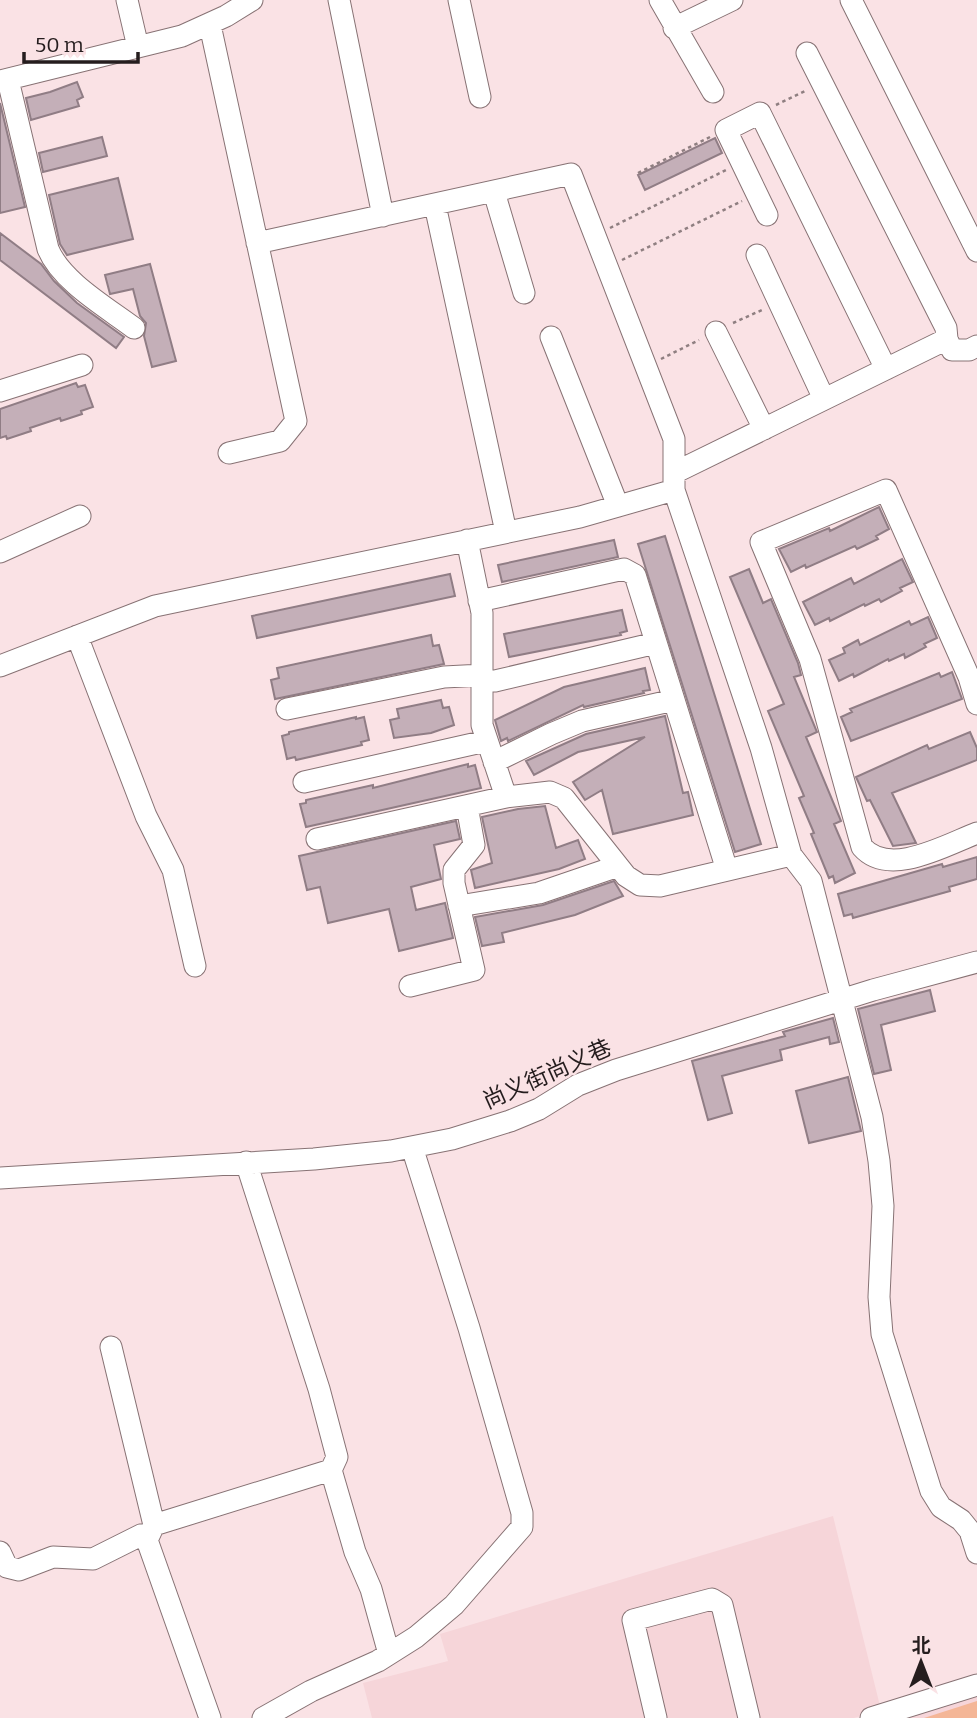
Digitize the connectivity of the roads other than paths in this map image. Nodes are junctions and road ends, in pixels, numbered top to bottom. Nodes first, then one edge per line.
1 (127, 0) edge
2 (252, 0) edge
3 (339, 0) edge
4 (459, 0) edge
5 (660, 0) edge
6 (732, 0) edge
7 (851, 0) edge
8 (210, 24) junction
9 (674, 28) junction
10 (138, 47) junction
11 (807, 52) dead end
12 (4, 80) edge
13 (713, 92) dead end
14 (480, 97) dead end
15 (494, 192) junction
16 (435, 205) junction
17 (767, 215) dead end
18 (383, 216) junction
19 (257, 243) junction
20 (977, 251) edge
21 (757, 255) dead end
22 (524, 293) dead end
23 (134, 328) dead end
24 (716, 332) dead end
25 (551, 337) dead end
26 (947, 339) junction
27 (977, 346) edge
28 (82, 365) dead end
29 (886, 369) junction
30 (0, 391) edge
31 (824, 399) junction
32 (764, 429) junction
33 (229, 453) dead end
34 (674, 481) junction
35 (618, 506) junction
36 (80, 516) dead end
37 (506, 532) junction
38 (467, 540) junction
39 (0, 552) edge
40 (479, 601) junction
41 (76, 636) junction
42 (656, 643) junction
43 (0, 666) edge
44 (483, 678) junction
45 (674, 699) junction
46 (977, 705) edge
47 (287, 709) dead end
48 (486, 741) junction
49 (495, 762) junction
50 (304, 782) dead end
51 (506, 797) junction
52 (467, 806) junction
53 (977, 833) edge
54 (317, 839) dead end
55 (791, 855) junction
56 (618, 866) junction
57 (727, 870) junction
58 (459, 906) junction
59 (977, 962) edge
60 (195, 966) dead end
61 (410, 986) dead end
62 (843, 1000) junction
63 (412, 1147) junction
64 (246, 1162) junction
65 (0, 1178) edge
66 (111, 1347) dead end
67 (331, 1470) junction
68 (151, 1529) junction
69 (0, 1552) edge
70 (977, 1553) edge
71 (8, 1576) edge
72 (388, 1654) junction
73 (977, 1685) edge
74 (210, 1718) edge
75 (263, 1718) edge
76 (656, 1718) edge
77 (749, 1718) edge
78 (871, 1718) edge

1 - 10 street
2 - 8 street
3 - 18 street
4 - 14 street
5 - 9 street
6 - 9 street
7 - 20 street
8 - 10 street
8 - 19 street
9 - 13 street
10 - 12 street
11 - 26 street
12 - 23 street
15 - 16 street
15 - 22 street
15 - 34 street
16 - 18 street
16 - 37 street
17 - 29 street
18 - 19 street
19 - 33 street
21 - 31 street
24 - 32 street
25 - 35 street
26 - 27 street
26 - 29 street
28 - 30 street
29 - 31 street
31 - 32 street
32 - 34 street
34 - 35 street
34 - 55 street
35 - 37 street
36 - 39 street
37 - 38 street
38 - 40 street
38 - 41 street
40 - 42 street
40 - 44 street
41 - 43 street
41 - 60 street
42 - 44 street
42 - 45 street
44 - 47 street
44 - 48 street
45 - 49 street
45 - 57 street
46 - 53 street
48 - 49 street
48 - 50 street
49 - 51 street
51 - 52 street
51 - 56 street
52 - 54 street
52 - 58 street
55 - 57 street
55 - 62 street
56 - 57 street
56 - 58 street
58 - 61 street
59 - 62 street, 尚义街尚义巷
62 - 63 street, 尚义街尚义巷
62 - 70 street
63 - 64 street, 尚义街尚义巷
63 - 72 street
64 - 65 street, 尚义街尚义巷
64 - 67 street
66 - 68 street
67 - 68 street
67 - 72 street
68 - 71 street
68 - 74 street
69 - 71 street
72 - 75 street
73 - 78 street
76 - 77 street

